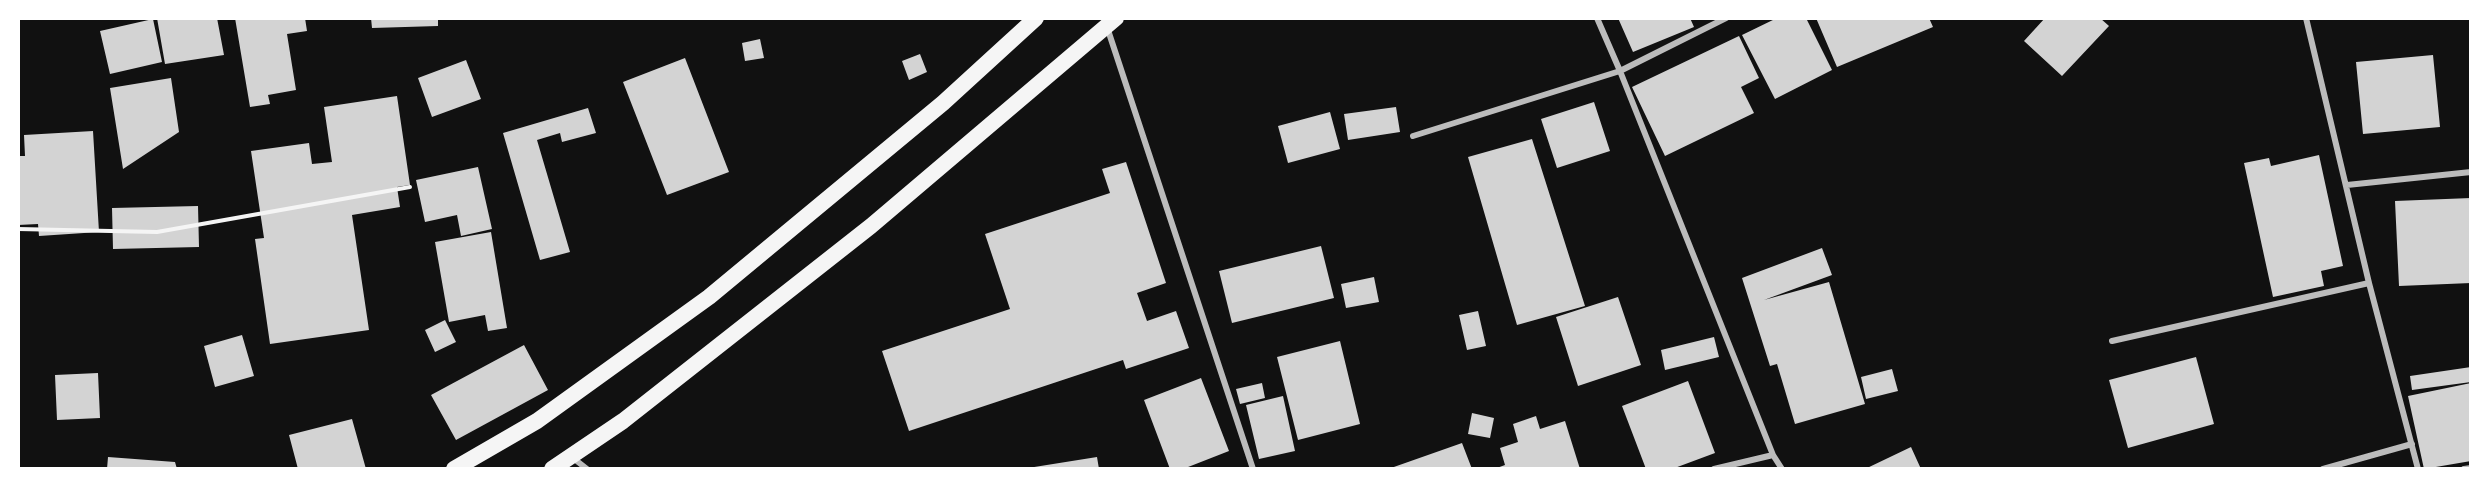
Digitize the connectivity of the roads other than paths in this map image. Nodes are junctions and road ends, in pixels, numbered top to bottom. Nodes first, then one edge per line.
1 (1036, 18) edge
2 (1597, 18) edge
3 (1726, 18) edge
4 (2306, 18) edge
5 (1111, 22) edge
6 (1620, 71) junction
7 (1413, 136) dead end
8 (2471, 172) edge
9 (2347, 185) junction
10 (2369, 283) junction
11 (2112, 341) dead end
12 (2412, 444) junction
13 (1773, 455) junction
14 (571, 456) junction
15 (2471, 468) edge
16 (454, 469) edge
17 (552, 469) edge
18 (587, 469) edge
19 (1253, 469) edge
20 (1714, 469) edge
21 (1782, 469) edge
22 (2323, 469) edge
23 (2418, 469) edge
24 (2464, 469) edge

1 - 16 highway
2 - 6 street
3 - 6 street
4 - 9 street
5 - 14 highway
5 - 19 street
6 - 7 street
6 - 13 street
8 - 9 street
9 - 10 street
10 - 11 street
10 - 12 street
12 - 22 street
12 - 23 street
13 - 20 street
13 - 21 street
14 - 17 highway
14 - 18 street
15 - 24 street

